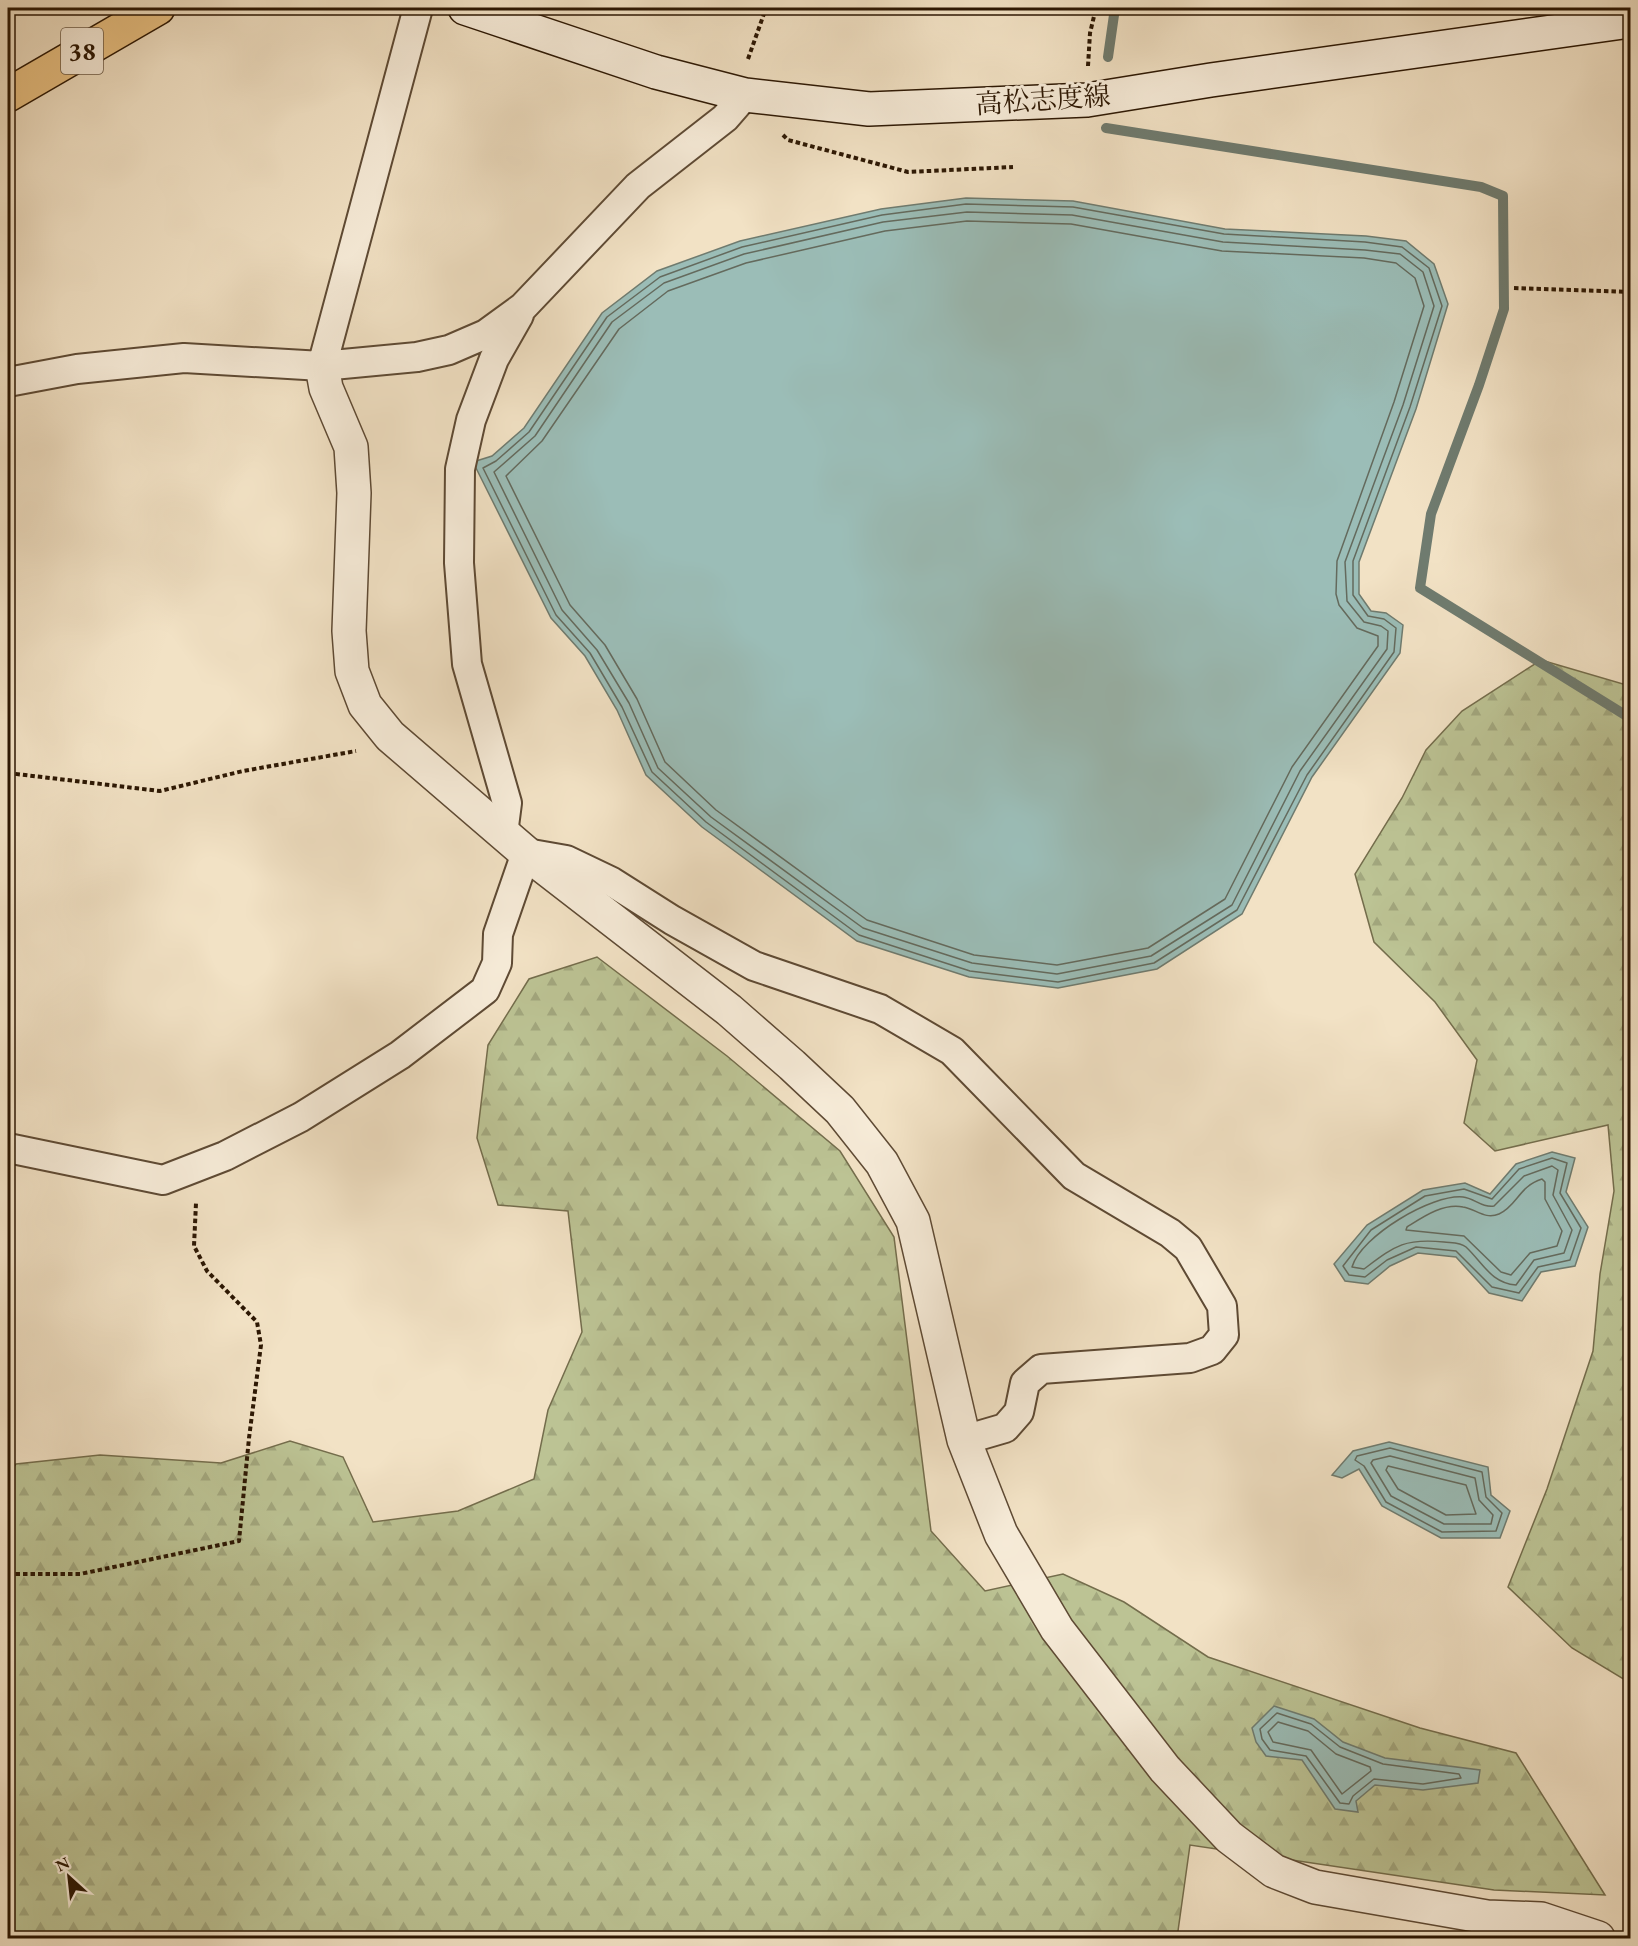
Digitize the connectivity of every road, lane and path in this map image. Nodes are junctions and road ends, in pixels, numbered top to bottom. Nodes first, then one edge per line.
1 (418, 8) edge
2 (465, 8) edge
3 (766, 8) edge
4 (1096, 8) edge
5 (145, 11) edge
6 (1630, 21) edge
7 (8, 95) edge
8 (745, 95) junction
9 (1087, 100) junction
10 (781, 133) dead end
11 (1013, 167) dead end
12 (1514, 288) dead end
13 (1630, 292) edge
14 (523, 307) junction
15 (322, 366) junction
16 (8, 382) edge
17 (390, 736) junction
18 (8, 773) edge
19 (515, 844) junction
20 (8, 1148) edge
21 (198, 1167) junction
22 (964, 1440) junction
23 (8, 1574) edge
24 (1598, 1938) edge

1 - 15 street
2 - 8 street, 高松志度線
3 - 8 path
4 - 9 path
5 - 7 main road, 38
6 - 9 street, 高松志度線
8 - 9 street, 高松志度線
8 - 14 street
10 - 11 path
12 - 13 path
14 - 15 street
14 - 19 street
15 - 16 street
15 - 17 street
17 - 18 path
17 - 19 street
19 - 21 street
19 - 22 street
19 - 22 street
20 - 21 street
21 - 23 path
22 - 24 street

